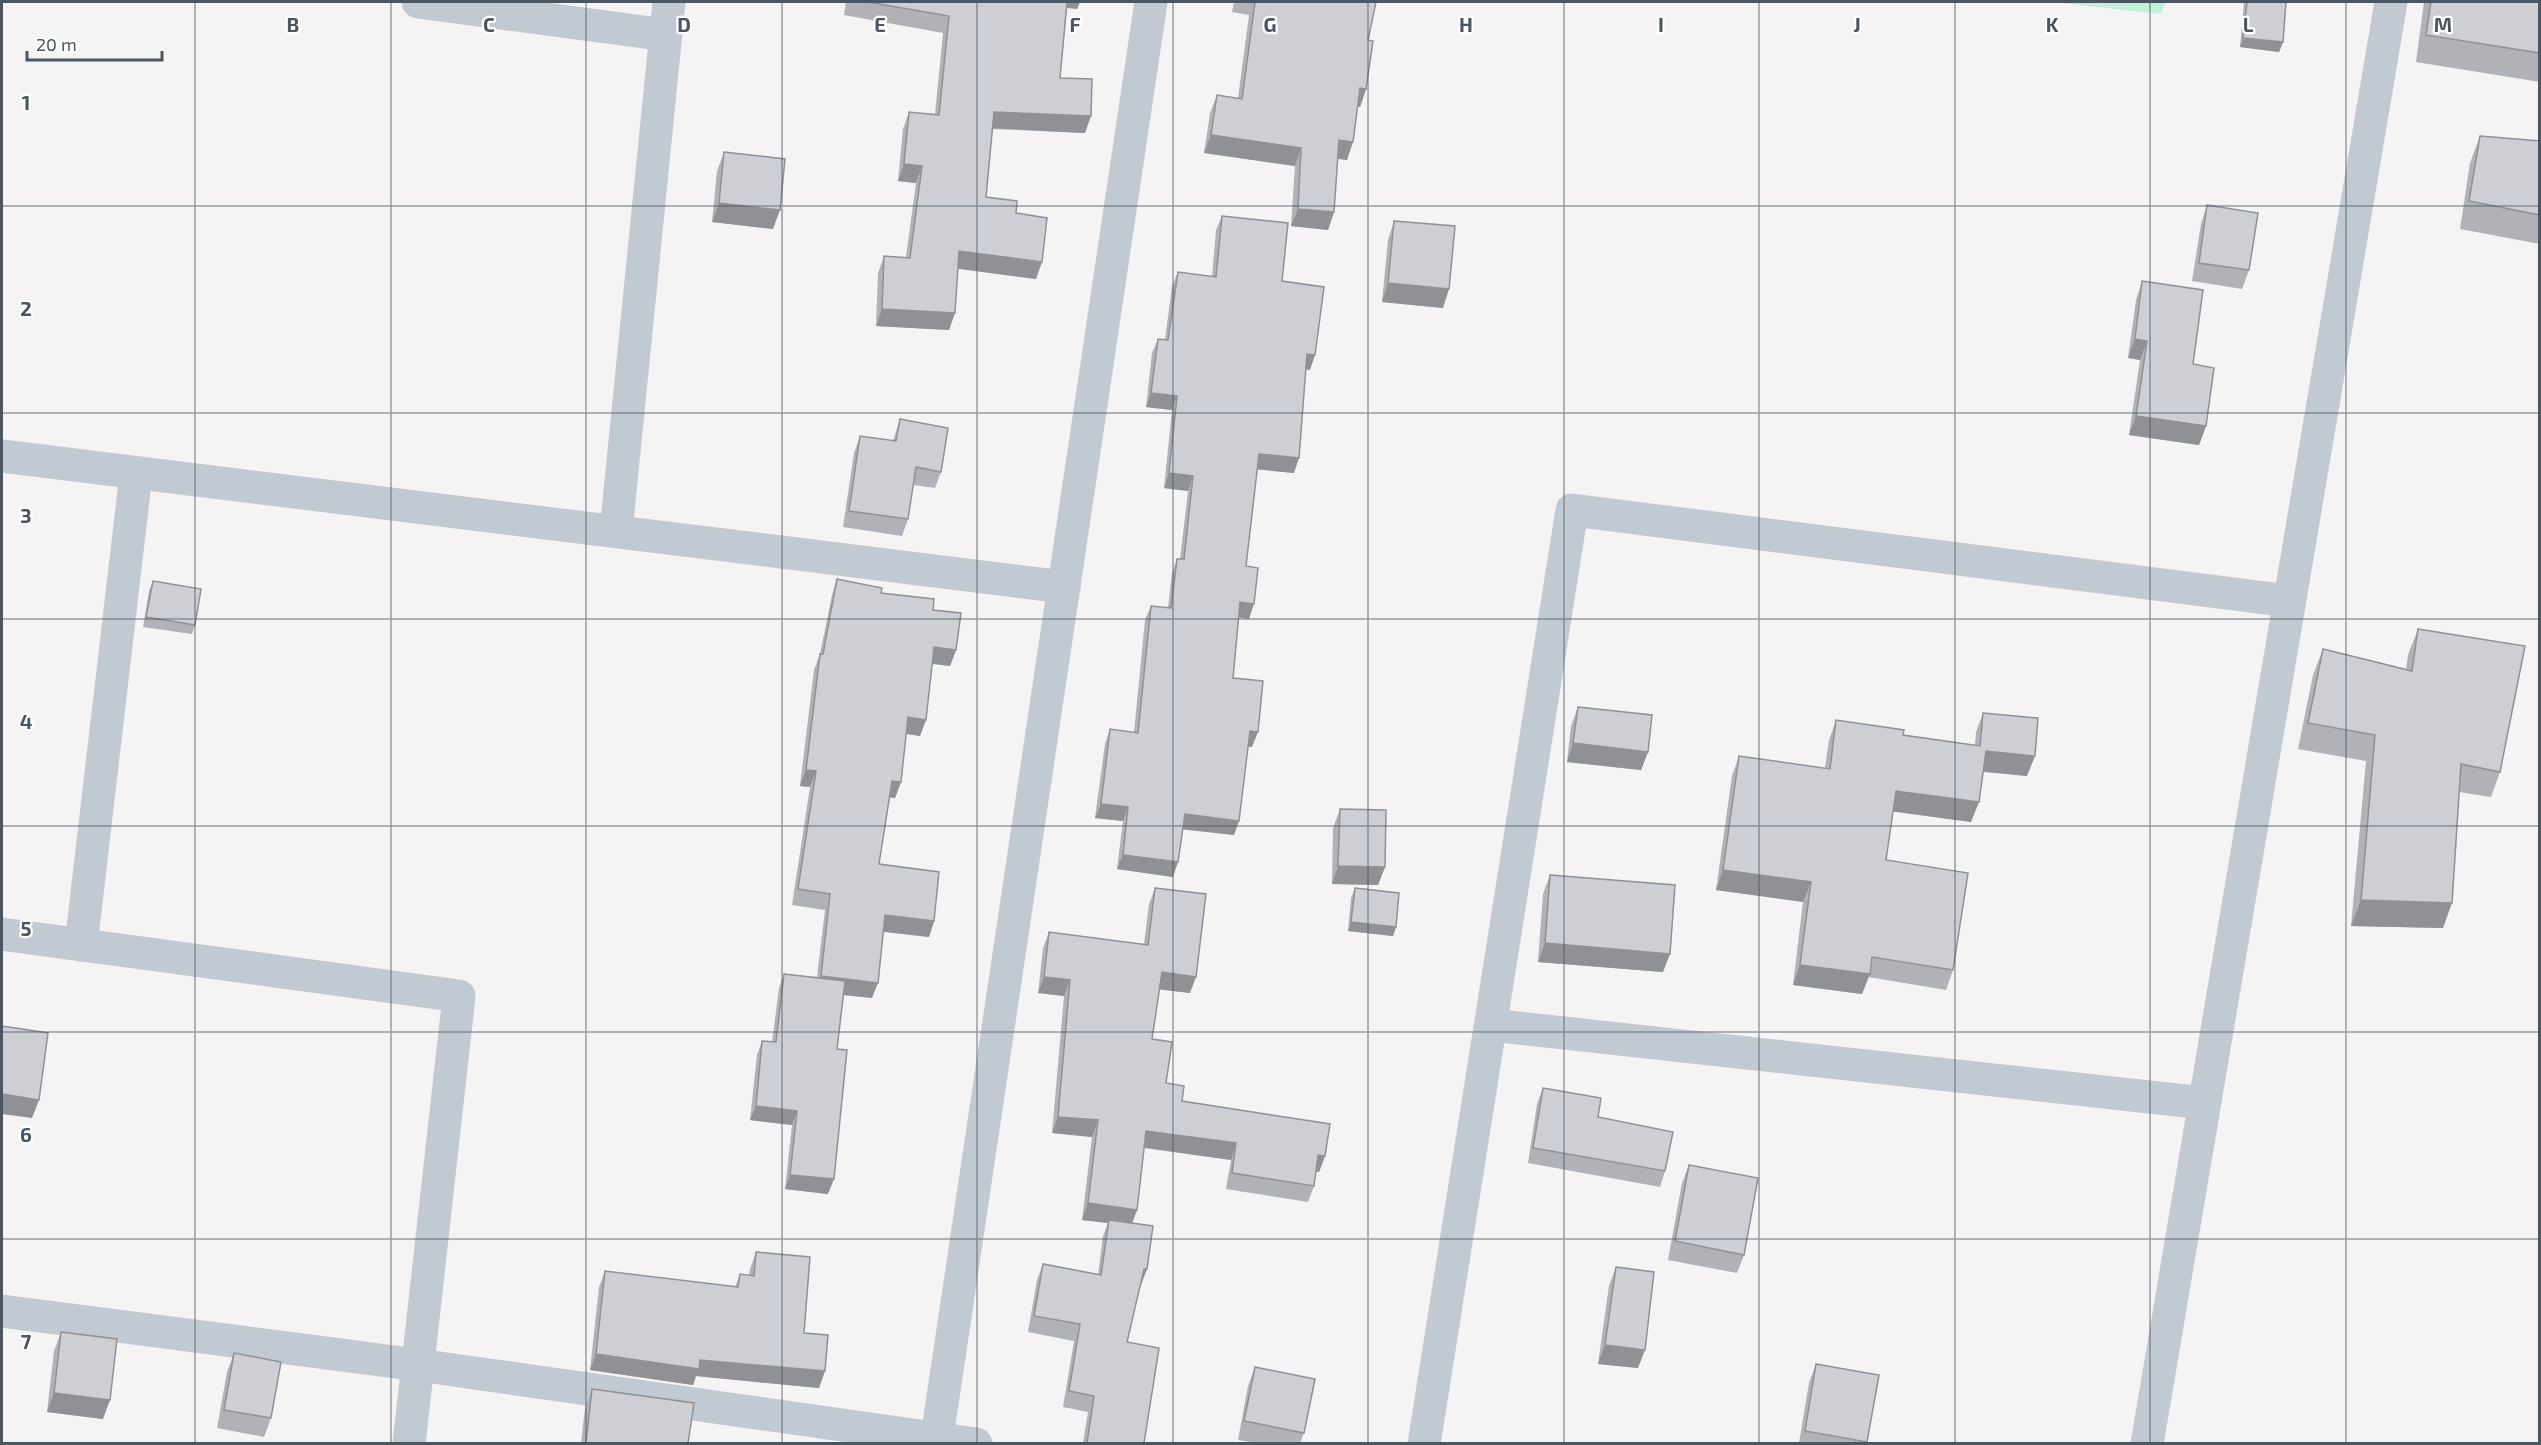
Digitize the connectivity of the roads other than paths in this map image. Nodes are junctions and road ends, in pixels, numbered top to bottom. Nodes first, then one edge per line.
1 (418, 2) edge
2 (669, 2) edge
3 (1151, 2) edge
4 (2391, 2) edge
5 (666, 35) junction
6 (2, 456) edge
7 (136, 474) junction
8 (616, 531) junction
9 (1064, 588) junction
10 (2289, 601) junction
11 (2, 934) edge
12 (81, 945) junction
13 (1491, 1025) junction
14 (2204, 1103) junction
15 (2, 1311) edge
16 (418, 1365) junction
17 (936, 1441) edge
18 (409, 1443) edge
19 (976, 1443) edge
20 (1424, 1443) edge
21 (2147, 1443) edge

1 - 5 street
2 - 5 street
3 - 9 street
4 - 10 street
5 - 8 street
6 - 7 street
7 - 8 street
7 - 12 street
8 - 9 street
9 - 17 street
10 - 13 street
10 - 14 street
11 - 12 street
12 - 16 street
13 - 14 street
13 - 20 street
14 - 21 street
15 - 16 street
16 - 17 street
16 - 18 street
17 - 19 street

